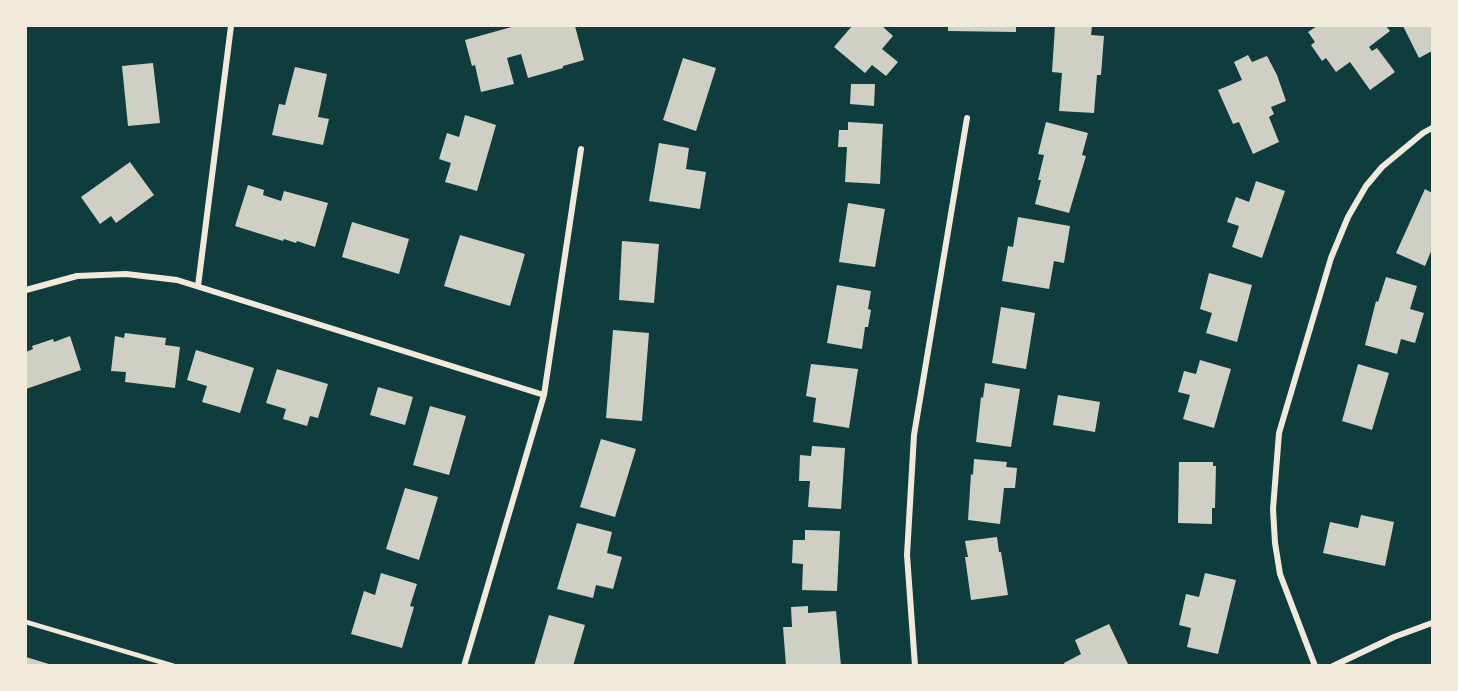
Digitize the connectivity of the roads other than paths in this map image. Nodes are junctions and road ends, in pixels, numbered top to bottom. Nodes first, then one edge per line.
1 (231, 26) edge
2 (966, 118) dead end
3 (1432, 128) edge
4 (580, 149) dead end
5 (198, 286) junction
6 (26, 290) edge
7 (544, 395) junction
8 (26, 622) edge
9 (1432, 623) edge
10 (174, 666) edge
11 (465, 666) edge
12 (915, 666) edge
13 (1315, 666) edge
14 (1333, 666) edge

1 - 5 street
2 - 12 street
3 - 13 street
4 - 7 street
5 - 6 street
5 - 7 street
7 - 11 street
8 - 10 lane
9 - 14 street

